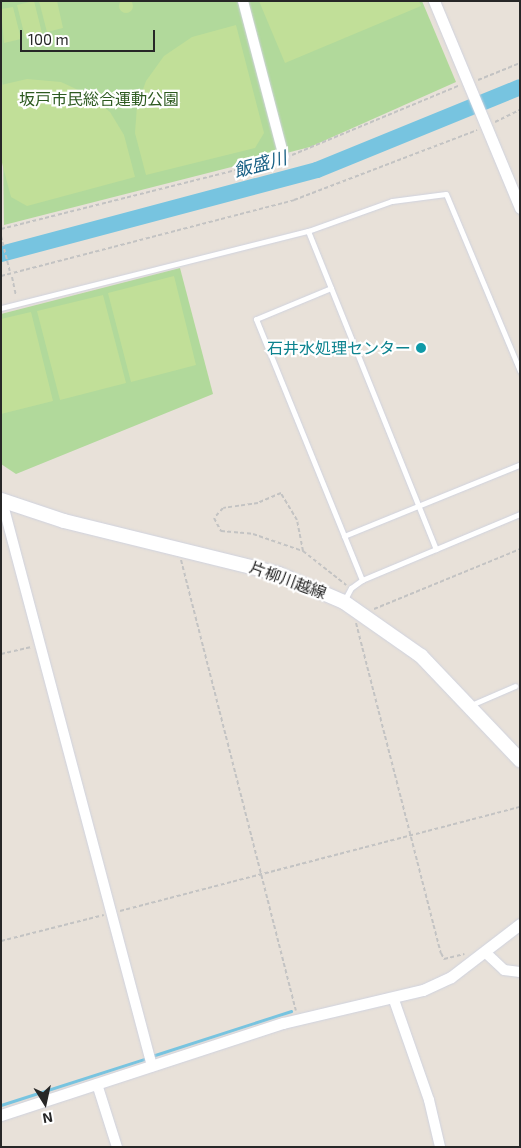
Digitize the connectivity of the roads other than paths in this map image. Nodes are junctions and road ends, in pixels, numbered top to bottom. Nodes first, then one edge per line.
1 (243, 1) edge
2 (434, 1) edge
3 (284, 158) road end
4 (520, 208) edge
5 (308, 231) junction
6 (331, 288) junction
7 (1, 308) edge
8 (520, 371) edge
9 (519, 465) edge
10 (2, 500) edge
11 (419, 506) junction
12 (520, 514) edge
13 (344, 536) junction
14 (436, 548) junction
15 (362, 580) junction
16 (348, 604) junction
17 (515, 686) dead end
18 (471, 705) junction
19 (520, 760) edge
20 (520, 924) edge
21 (484, 954) junction
22 (520, 972) edge
23 (394, 1000) junction
24 (152, 1066) junction
25 (97, 1084) junction
26 (1, 1115) edge
27 (117, 1147) edge
28 (440, 1147) edge

1 - 3 street
2 - 4 street
5 - 6 lane
5 - 7 lane
5 - 8 lane
6 - 11 lane
6 - 13 lane
9 - 11 lane
10 - 16 main road, 片柳川越線
10 - 24 street
11 - 13 lane
11 - 14 lane
12 - 14 lane
13 - 15 lane
14 - 15 lane
15 - 16 lane
16 - 18 main road, 片柳川越線
17 - 18 lane
18 - 19 main road, 片柳川越線
20 - 21 street
21 - 22 street
21 - 23 street
23 - 24 street
23 - 28 street
24 - 25 street
25 - 26 street
25 - 27 street

